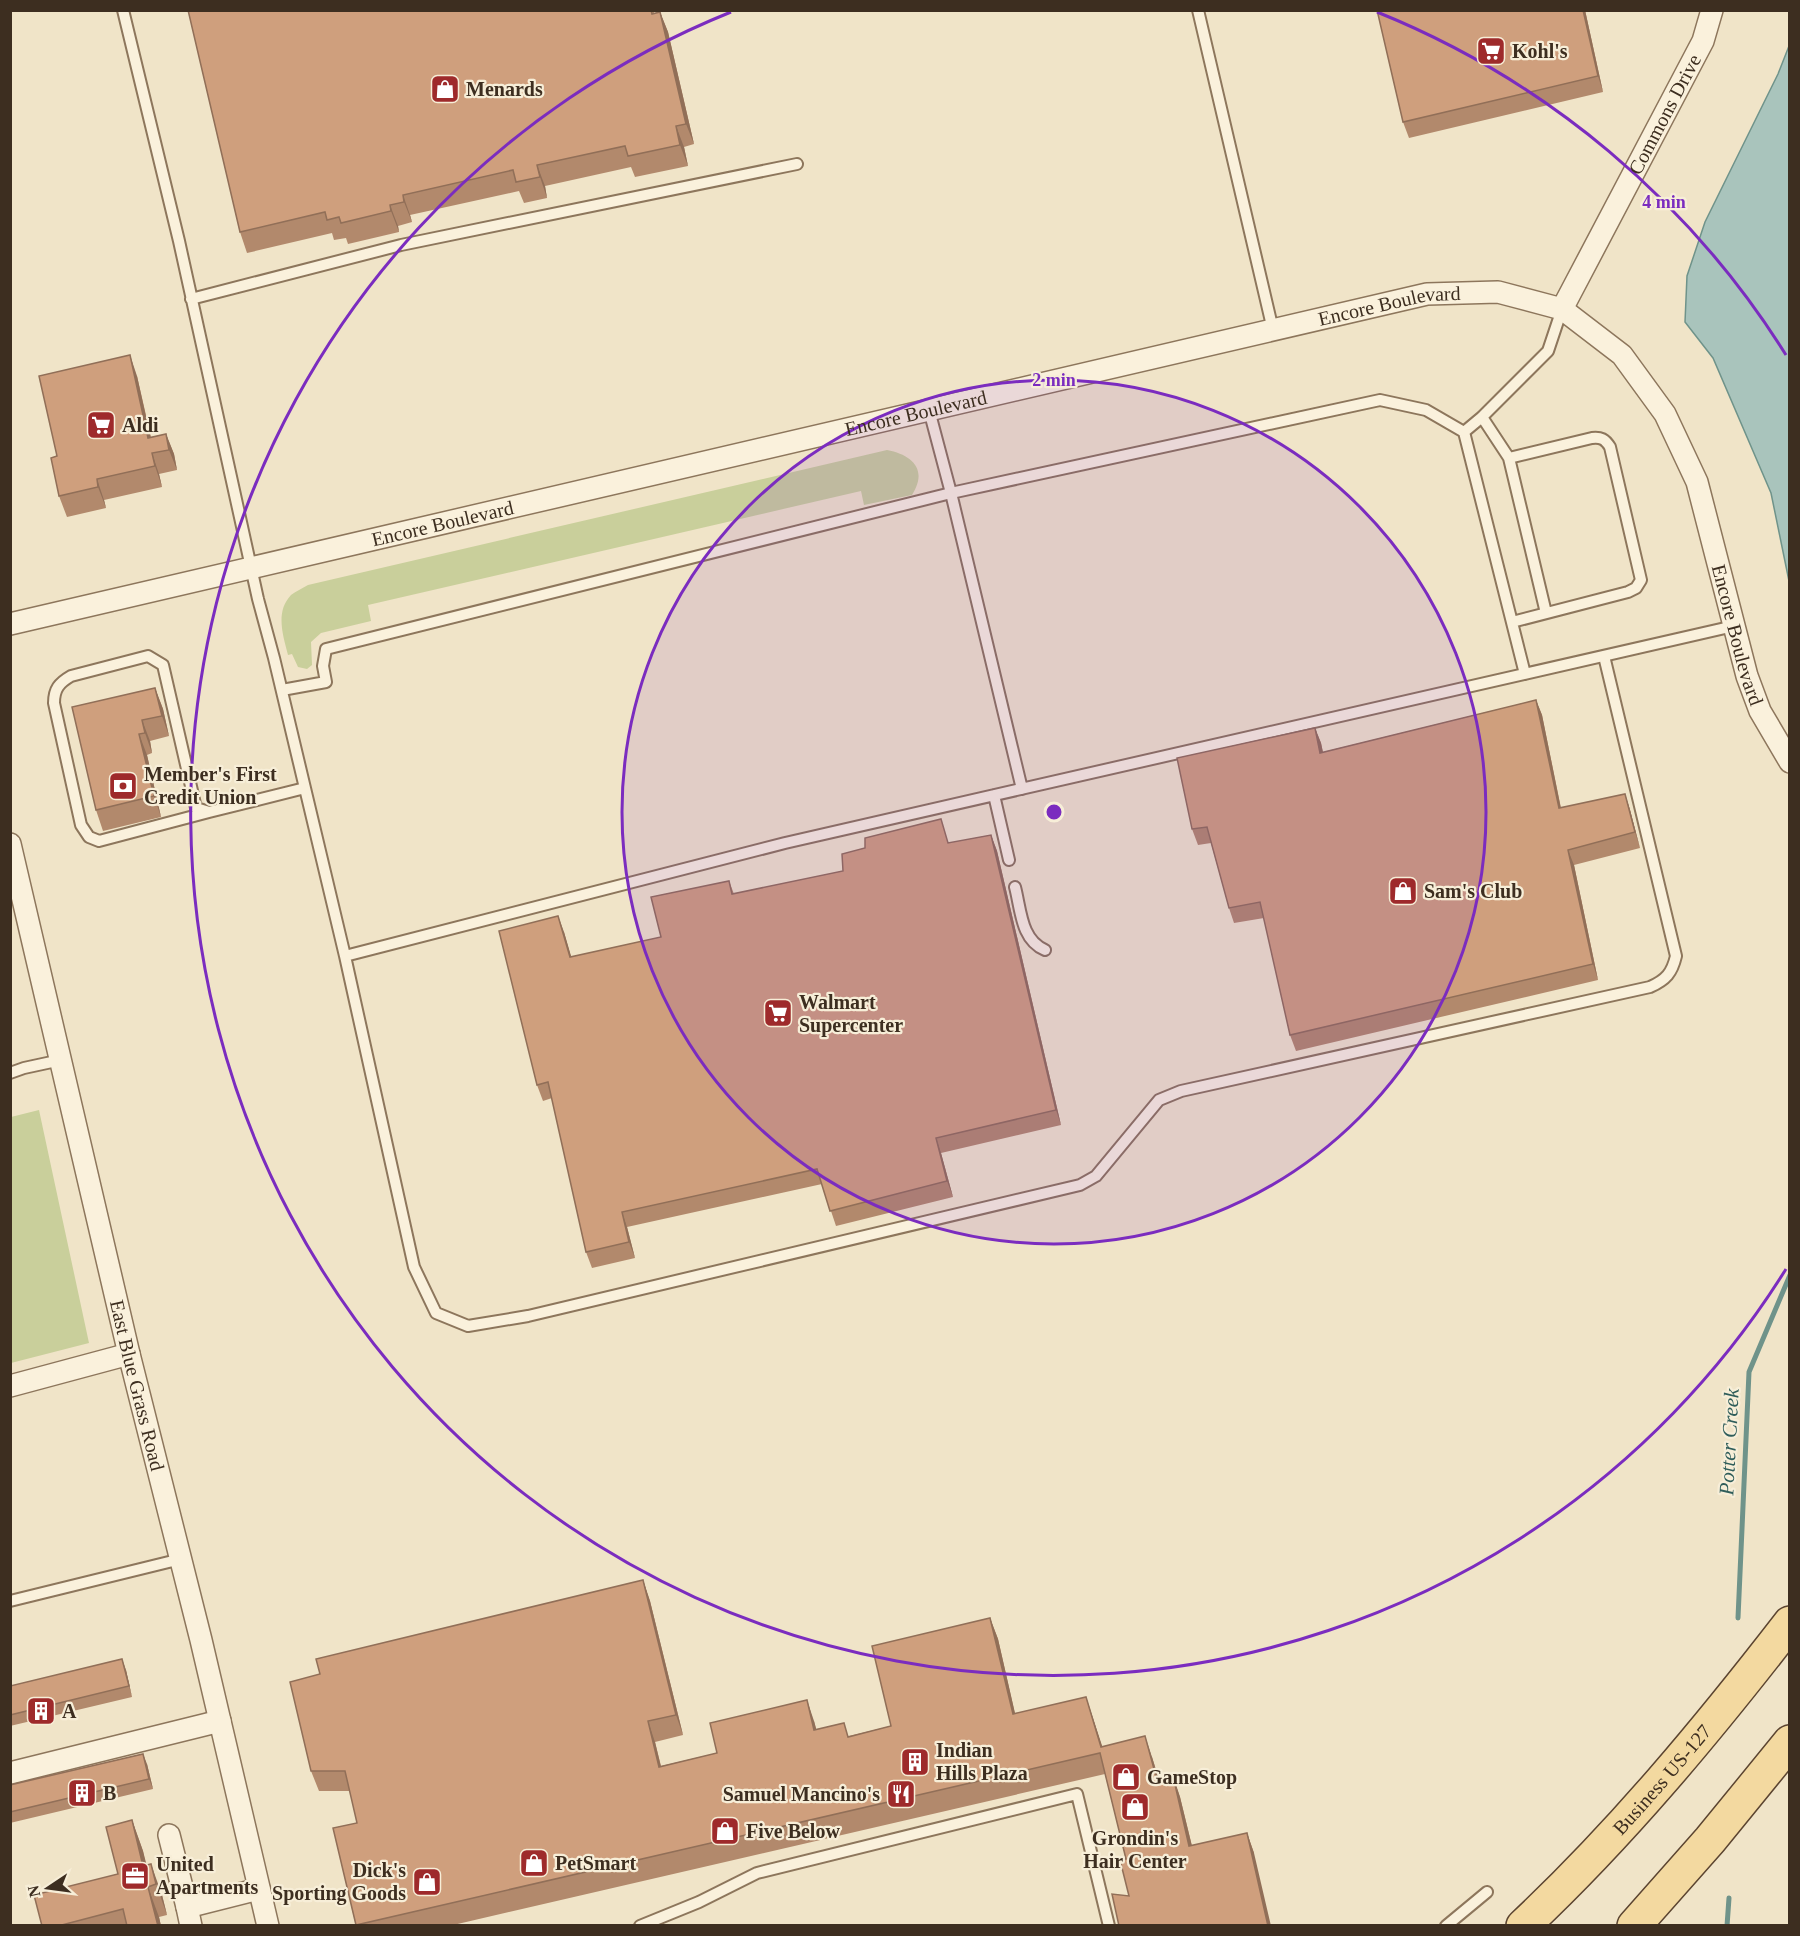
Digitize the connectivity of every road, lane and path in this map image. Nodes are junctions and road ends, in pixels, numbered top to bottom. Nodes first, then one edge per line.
1 (123, 10) edge
2 (1198, 10) edge
3 (1712, 10) edge
4 (797, 164) dead end
5 (192, 299) junction
6 (1562, 309) junction
7 (1273, 330) junction
8 (928, 410) junction
9 (1482, 417) junction
10 (1464, 432) junction
11 (1509, 458) junction
12 (951, 493) junction
13 (251, 568) junction
14 (1546, 613) junction
15 (1512, 622) junction
16 (10, 624) edge
17 (1734, 626) junction
18 (1605, 656) junction
19 (1525, 674) junction
20 (282, 690) junction
21 (1790, 762) edge
22 (305, 788) junction
23 (1022, 789) junction
24 (994, 795) junction
25 (209, 812) junction
26 (10, 844) edge
27 (1009, 860) dead end
28 (1016, 887) dead end
29 (1045, 950) dead end
30 (345, 956) junction
31 (61, 1060) junction
32 (10, 1073) edge
33 (129, 1354) junction
34 (10, 1386) edge
35 (181, 1559) junction
36 (10, 1601) edge
37 (1790, 1623) edge
38 (220, 1721) junction
39 (1790, 1742) edge
40 (10, 1773) edge
41 (169, 1835) dead end
42 (260, 1889) junction
43 (1487, 1892) dead end
44 (189, 1916) edge
45 (268, 1926) edge
46 (640, 1926) edge
47 (1109, 1926) edge
48 (1446, 1926) edge
49 (1523, 1926) edge
50 (1634, 1926) edge

1 - 5 lane
2 - 7 lane
3 - 6 street, Commons Drive
4 - 5 lane
5 - 13 lane
6 - 7 street, Encore Boulevard
6 - 9 lane
6 - 17 street, Encore Boulevard
7 - 8 street, Encore Boulevard
8 - 12 lane
8 - 13 street, Encore Boulevard
9 - 10 lane
9 - 11 lane
10 - 12 lane
10 - 15 lane
11 - 14 lane
11 - 14 lane
12 - 20 lane
12 - 23 lane
13 - 16 street, Encore Boulevard
13 - 20 lane
14 - 15 lane
15 - 19 lane
17 - 18 lane
17 - 21 street, Encore Boulevard
18 - 19 lane
18 - 30 lane
19 - 23 lane
20 - 22 lane
22 - 25 lane
22 - 30 lane
23 - 24 lane
24 - 27 lane
24 - 30 lane
25 - 25 lane
26 - 31 street, East Blue Grass Road
28 - 29 lane
31 - 32 lane
31 - 33 street, East Blue Grass Road
33 - 34 street
33 - 35 street, East Blue Grass Road
35 - 36 lane
35 - 38 street, East Blue Grass Road
37 - 49 main road, Business US-127
38 - 40 street
38 - 42 street, East Blue Grass Road
39 - 50 main road
41 - 44 street
42 - 44 street
42 - 45 street, East Blue Grass Road
43 - 48 lane
46 - 47 lane

